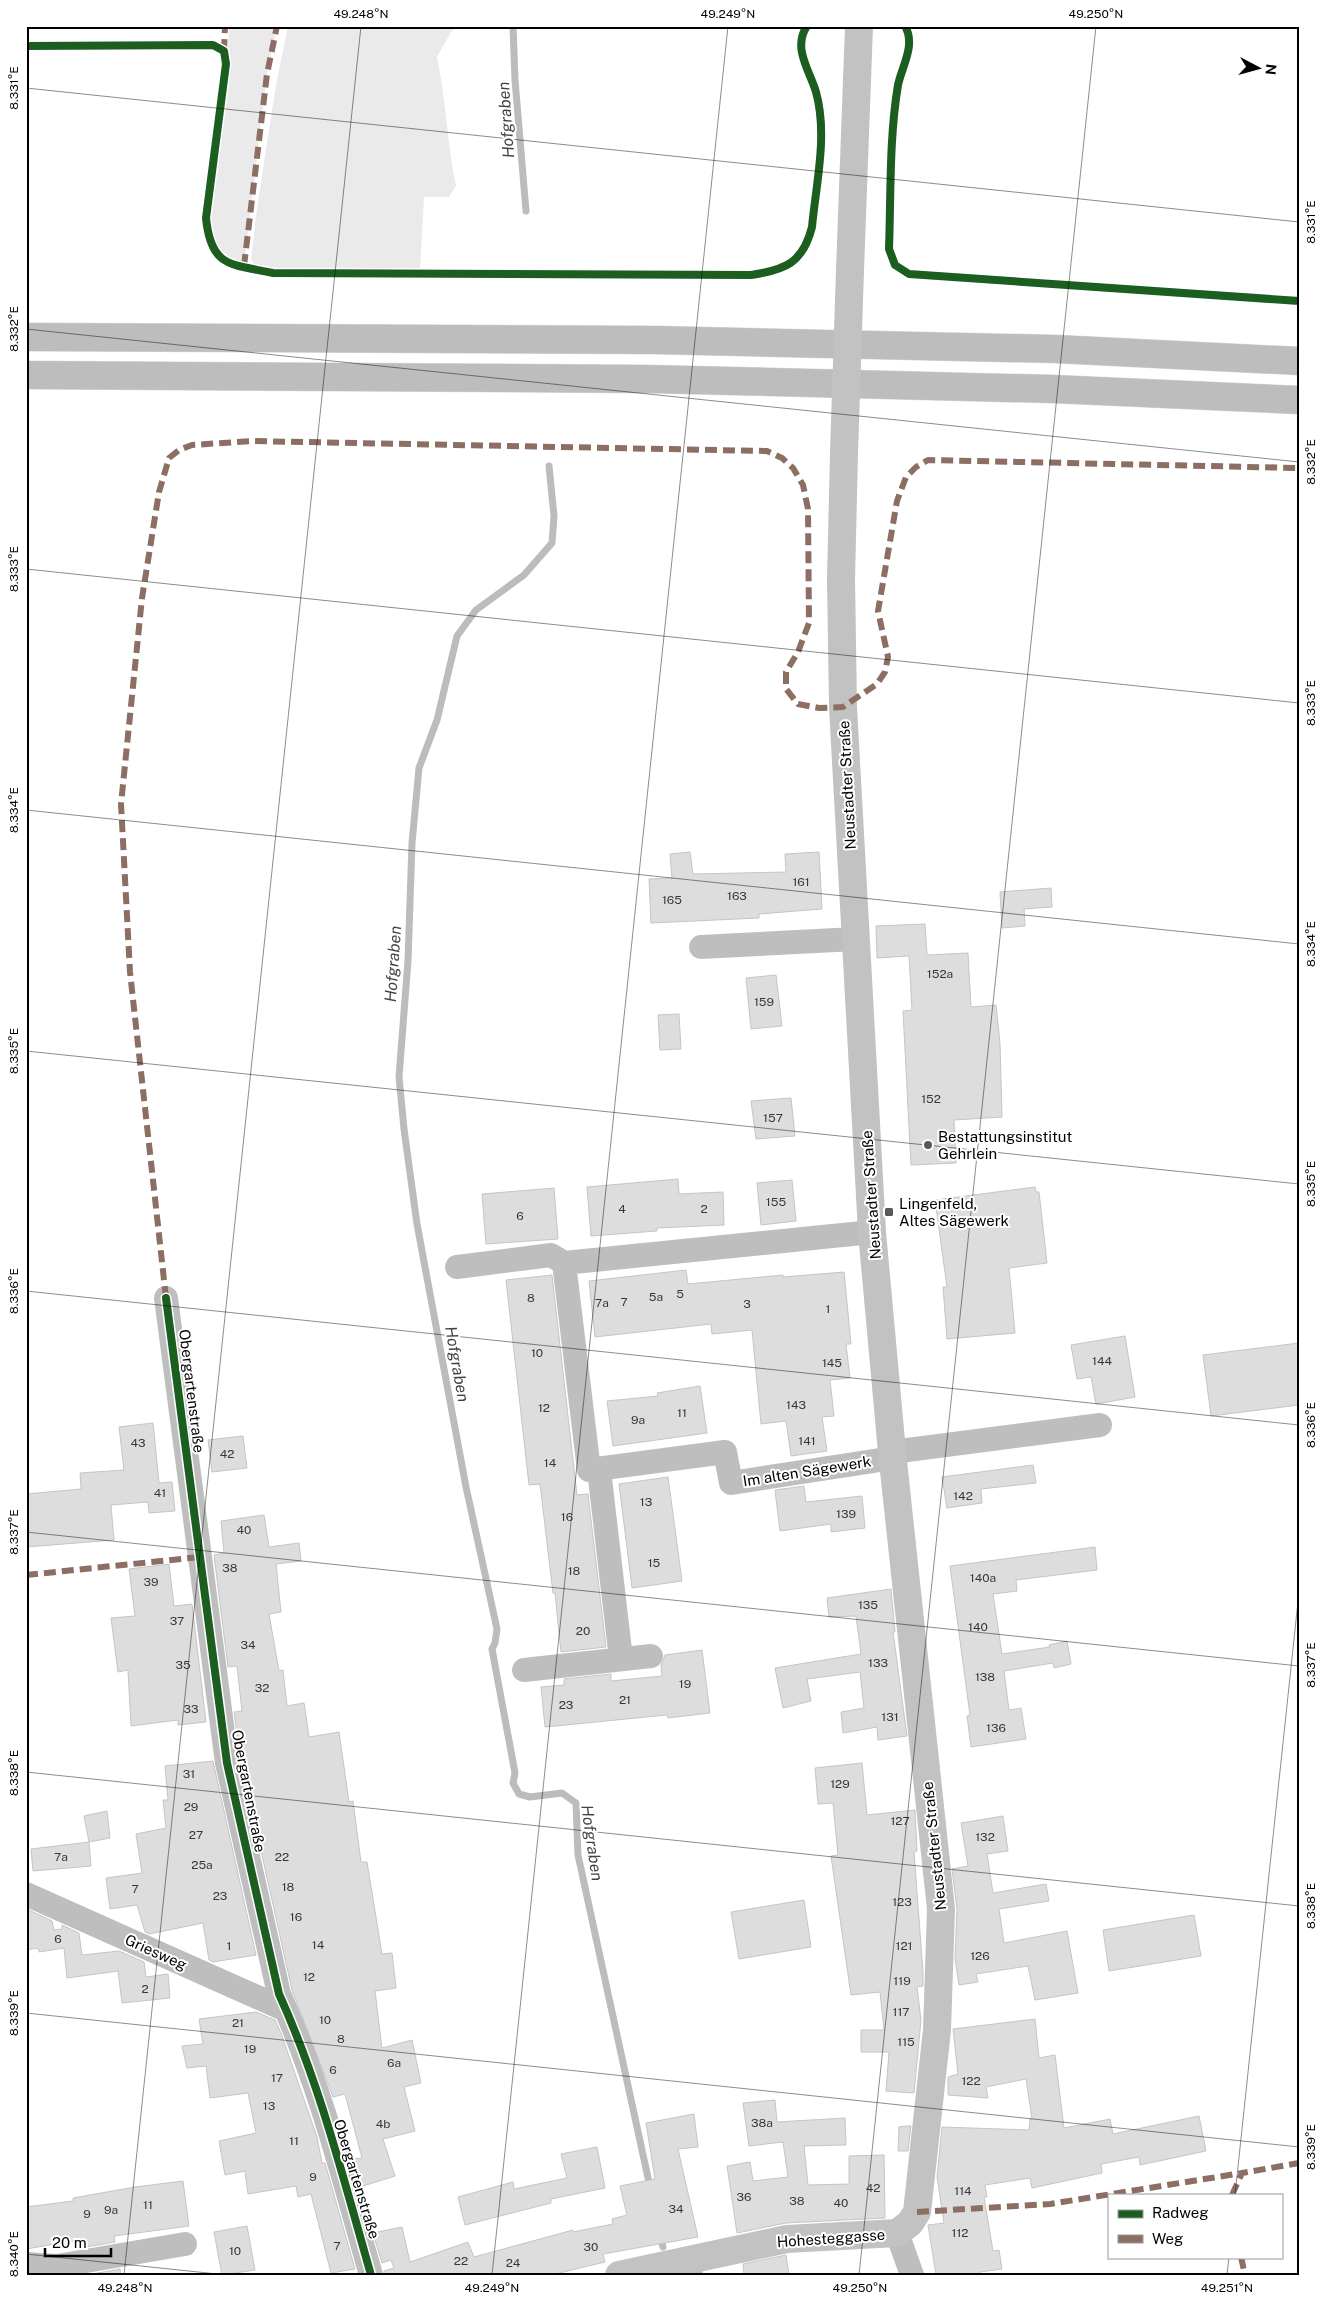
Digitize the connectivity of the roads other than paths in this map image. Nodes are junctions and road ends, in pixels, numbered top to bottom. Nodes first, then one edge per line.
1 (859, 26) edge
2 (26, 338) edge
3 (1299, 361) edge
4 (26, 375) edge
5 (1299, 400) edge
6 (856, 938) junction
7 (701, 947) dead end
8 (872, 1232) junction
9 (564, 1263) junction
10 (457, 1267) dead end
11 (166, 1298) dead end
12 (1100, 1425) dead end
13 (892, 1455) junction
14 (599, 1470) junction
15 (651, 1656) dead end
16 (621, 1659) junction
17 (524, 1670) dead end
18 (26, 1894) edge
19 (286, 2010) junction
20 (897, 2233) junction
21 (185, 2244) dead end
22 (26, 2264) edge
23 (57, 2271) edge
24 (371, 2275) edge
25 (619, 2275) edge
26 (912, 2275) edge

1 - 6 main road, Neustadter Straße, bridge
2 - 3 highway
4 - 5 highway
6 - 7 street
6 - 8 main road, Neustadter Straße
8 - 9 street
8 - 13 main road, Neustadter Straße
9 - 10 street
9 - 14 street
11 - 19 street, Obergartenstraße
12 - 13 street
13 - 14 street, Im alten Sägewerk
13 - 20 main road, Neustadter Straße
14 - 16 street
15 - 16 street
16 - 17 street
18 - 19 street, Griesweg
19 - 24 street, Obergartenstraße
20 - 25 main road, Hohesteggasse
20 - 26 street
21 - 23 street
22 - 23 street

